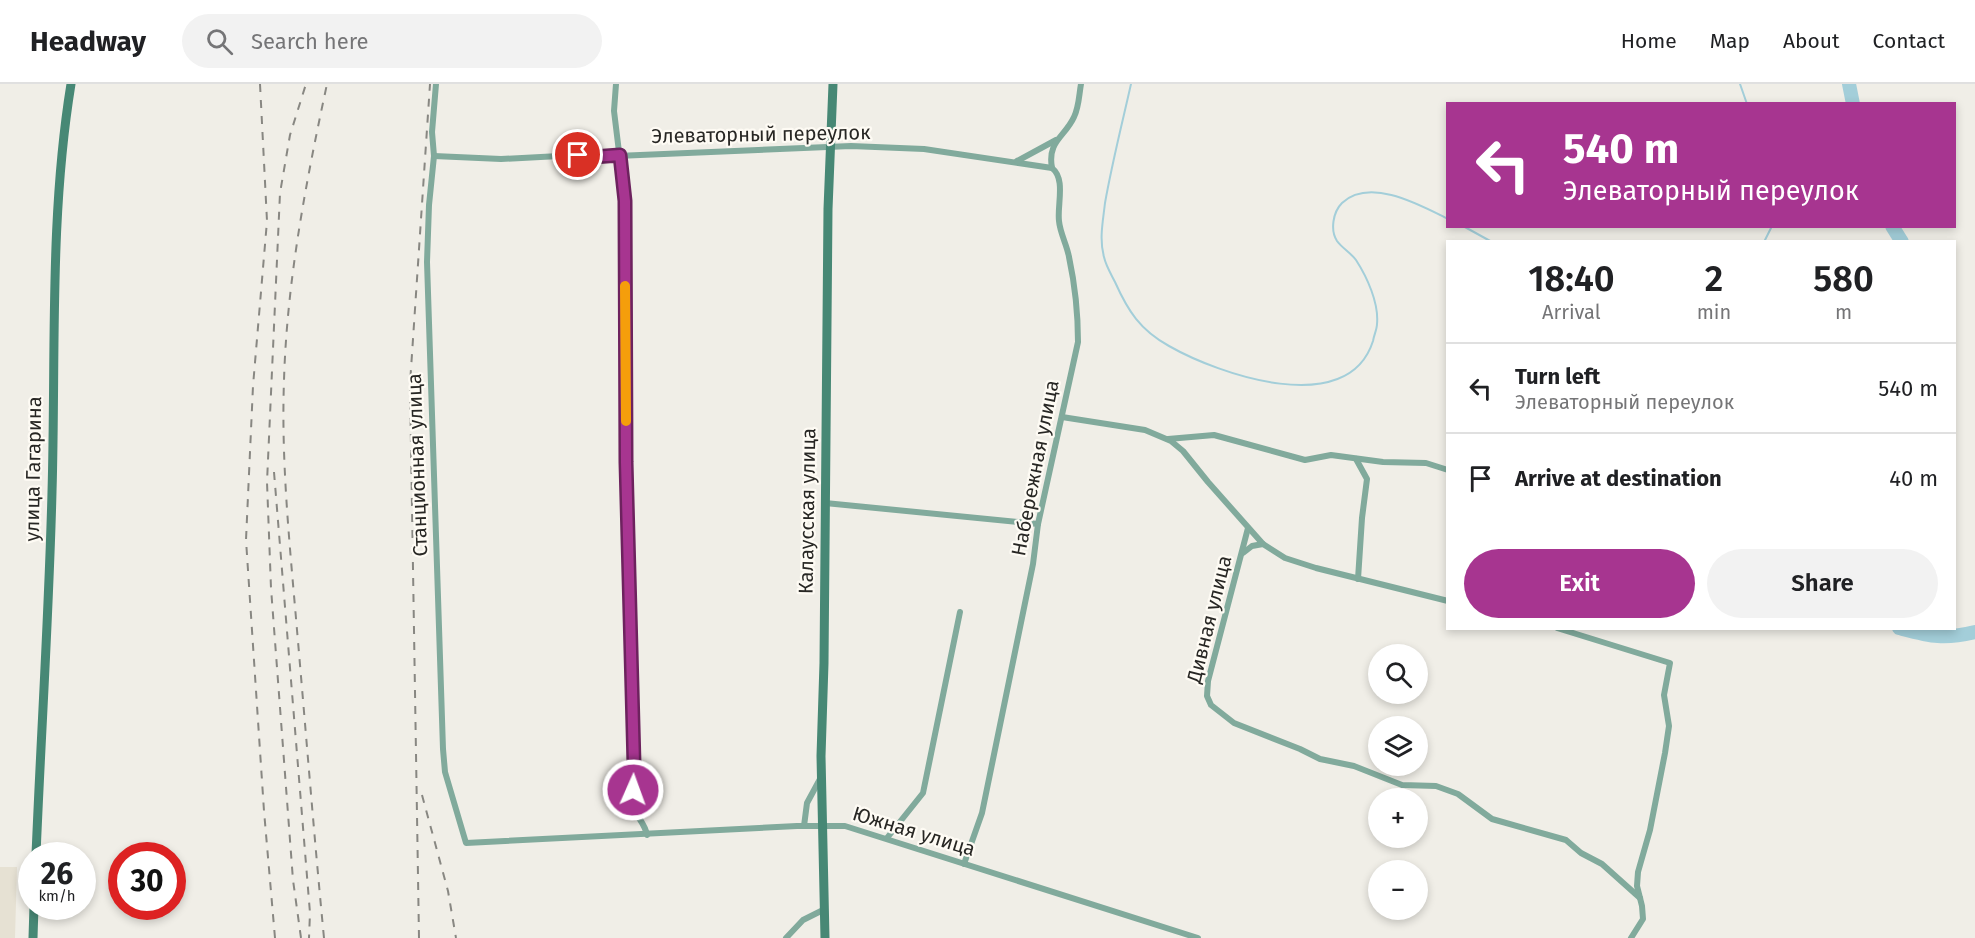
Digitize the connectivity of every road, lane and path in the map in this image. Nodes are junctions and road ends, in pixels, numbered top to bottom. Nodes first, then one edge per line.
1 (71, 84) edge
2 (436, 84) edge
3 (616, 84) edge
4 (833, 84) edge
5 (1081, 84) edge
6 (1059, 138) junction
7 (831, 146) junction
8 (620, 155) junction
9 (434, 156) junction
10 (1017, 161) junction
11 (1052, 168) junction
12 (1062, 417) junction
13 (1167, 439) junction
14 (1356, 459) junction
15 (1446, 469) edge
16 (825, 503) junction
17 (1038, 524) junction
18 (1248, 528) junction
19 (1263, 544) junction
20 (1243, 553) junction
21 (1358, 579) junction
22 (1446, 601) edge
23 (960, 612) dead end
24 (1564, 630) edge
25 (822, 776) junction
26 (824, 825) junction
27 (804, 826) junction
28 (647, 835) junction
29 (887, 838) junction
30 (37, 842) edge
31 (466, 843) joint
32 (964, 864) junction
33 (1640, 898) junction
34 (825, 909) junction
35 (34, 920) edge
36 (33, 938) edge
37 (786, 938) edge
38 (825, 938) edge
39 (1198, 938) edge
40 (1631, 938) edge

1 - 30 street, улица Гагарина
2 - 9 street, Станционная улица
3 - 8 street
4 - 7 street, Калаусская улица
5 - 6 street, Набережная улица
6 - 10 street
6 - 11 street, Набережная улица
7 - 8 street, Элеваторный переулок
7 - 10 street, Элеваторный переулок
7 - 16 street, Калаусская улица
8 - 9 street, Элеваторный переулок
8 - 28 street
9 - 31 street, Станционная улица
10 - 11 street, Элеваторный переулок
11 - 12 street, Набережная улица
12 - 13 street
12 - 17 street, Набережная улица
13 - 14 street
13 - 18 street
14 - 15 street
14 - 21 street
16 - 17 street
16 - 25 street, Калаусская улица
17 - 32 street, Набережная улица
18 - 19 street
18 - 20 street, Дивная улица
19 - 20 street
19 - 21 street
20 - 33 street, Дивная улица
21 - 22 street
23 - 29 street
24 - 33 street
25 - 26 street, Калаусская улица
25 - 27 street
26 - 27 street, Южная улица
26 - 29 street, Южная улица
26 - 34 street, Калаусская улица
27 - 28 street, Южная улица
28 - 31 street, Южная улица
29 - 32 street, Южная улица
32 - 39 street, Южная улица
33 - 40 street
34 - 37 street
34 - 38 street, Калаусская улица
35 - 36 street

